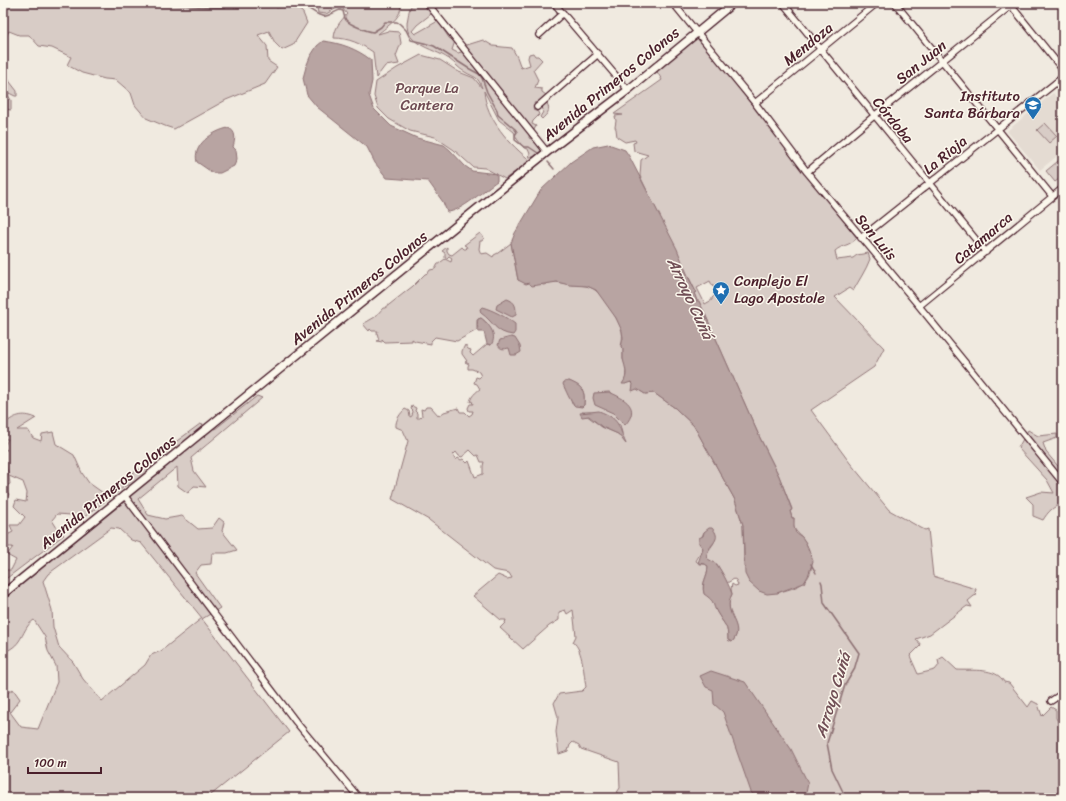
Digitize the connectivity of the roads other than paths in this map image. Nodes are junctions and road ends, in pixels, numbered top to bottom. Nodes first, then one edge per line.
1 (427, 3) edge
2 (554, 3) edge
3 (673, 3) edge
4 (783, 3) edge
5 (877, 3) edge
6 (895, 3) edge
7 (730, 4) edge
8 (1012, 4) edge
9 (563, 13) junction
10 (697, 32) junction
11 (539, 35) dead end
12 (820, 49) junction
13 (598, 54) junction
14 (942, 61) junction
15 (1063, 70) edge
16 (1063, 77) edge
17 (628, 90) junction
18 (755, 103) junction
19 (537, 107) dead end
20 (874, 116) junction
21 (997, 129) junction
22 (547, 152) junction
23 (807, 172) junction
24 (930, 183) junction
25 (1063, 188) edge
26 (1052, 196) junction
27 (861, 238) junction
28 (986, 252) junction
29 (918, 306) junction
30 (1063, 483) edge
31 (124, 495) junction
32 (3, 594) edge
33 (1063, 692) edge
34 (1052, 701) dead end
35 (359, 798) edge

1 - 22 street
2 - 9 street
3 - 10 street, San Luis
4 - 12 street, Córdoba
5 - 12 street, Mendoza
6 - 14 street
7 - 10 street, Avenida Primeros Colonos
8 - 14 street, San Juan
8 - 15 street
9 - 11 street
9 - 13 street
10 - 17 street, Avenida Primeros Colonos
10 - 18 street, San Luis
12 - 18 street, Mendoza
12 - 20 street, Córdoba
13 - 17 street
13 - 19 street
14 - 20 street, San Juan
14 - 21 street
16 - 21 street, La Rioja
17 - 22 street, Avenida Primeros Colonos
18 - 23 street, San Luis
20 - 23 street, San Juan
20 - 24 street, Córdoba
21 - 24 street, La Rioja
21 - 26 street
22 - 31 street, Avenida Primeros Colonos
23 - 27 street, San Luis
24 - 27 street, La Rioja
24 - 28 street, Córdoba
25 - 26 street, Catamarca
26 - 28 street, Catamarca
27 - 29 street, San Luis
28 - 29 street, Catamarca
29 - 30 street, San Luis
31 - 32 street, Avenida Primeros Colonos
31 - 35 street
33 - 34 street

